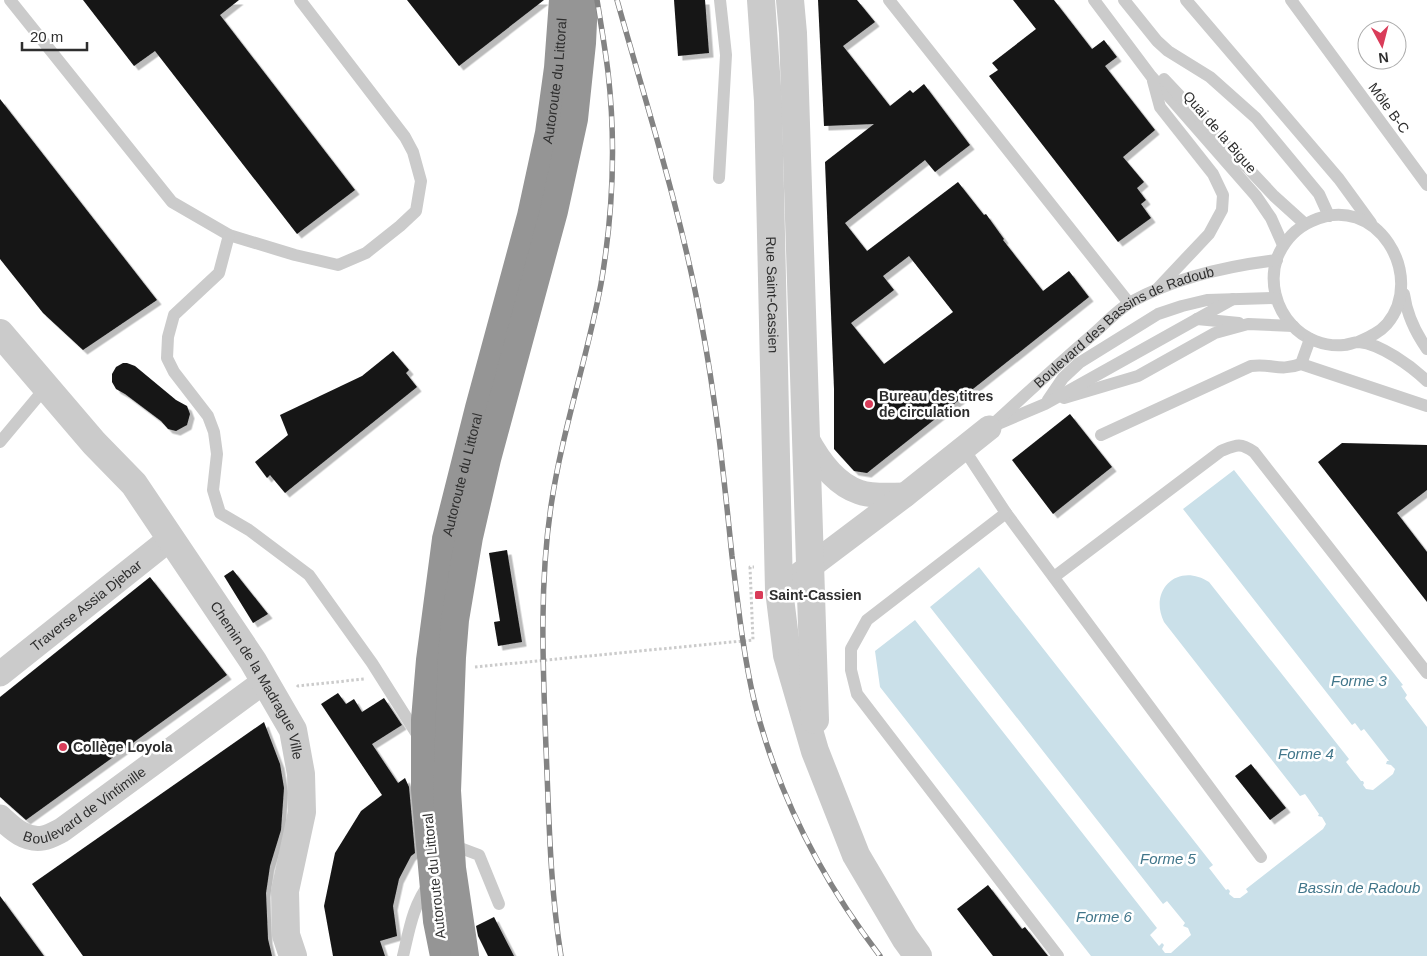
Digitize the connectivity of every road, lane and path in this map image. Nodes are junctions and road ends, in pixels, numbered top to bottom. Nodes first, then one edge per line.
1 (10, 0) edge
2 (300, 0) edge
3 (563, 0) edge
4 (584, 0) edge
5 (720, 0) edge
6 (761, 0) edge
7 (790, 0) edge
8 (889, 0) edge
9 (1094, 0) edge
10 (1124, 0) edge
11 (1186, 0) edge
12 (1291, 0) edge
13 (1127, 42) junction
14 (1151, 76) junction
15 (719, 178) dead end
16 (1427, 185) edge
17 (1329, 216) junction
18 (1371, 223) junction
19 (1305, 224) junction
20 (229, 235) junction
21 (1283, 245) junction
22 (1277, 260) junction
23 (1157, 289) junction
24 (1404, 292) junction
25 (1276, 298) junction
26 (1233, 299) junction
27 (1129, 303) junction
28 (1197, 319) junction
29 (1248, 324) junction
30 (1293, 326) junction
31 (0, 334) edge
32 (1310, 339) junction
33 (1358, 342) junction
34 (1427, 349) edge
35 (1300, 364) junction
36 (1427, 381) edge
37 (46, 388) junction
38 (1045, 404) junction
39 (1427, 406) edge
40 (989, 428) junction
41 (1101, 435) dead end
42 (806, 437) junction
43 (0, 442) edge
44 (964, 449) junction
45 (905, 496) junction
46 (1006, 513) junction
47 (171, 538) junction
48 (750, 568) dead end
49 (811, 568) junction
50 (1054, 577) junction
51 (779, 590) junction
52 (466, 668) dead end
53 (0, 674) edge
54 (1427, 674) edge
55 (365, 679) dead end
56 (265, 681) junction
57 (298, 686) dead end
58 (815, 751) junction
59 (0, 817) edge
60 (456, 846) junction
61 (1261, 857) dead end
62 (500, 904) dead end
63 (293, 956) edge
64 (403, 956) edge
65 (444, 956) edge
66 (465, 956) edge
67 (918, 956) edge
68 (1058, 956) edge

1 - 20 lane
2 - 20 lane
3 - 65 highway, Autoroute du Littoral
4 - 66 highway, Autoroute du Littoral
5 - 15 lane
6 - 51 street, Rue Saint-Cassien
7 - 42 street, Rue Saint-Cassien
8 - 27 lane
9 - 13 lane, Quai de la Bigue
10 - 17 lane
11 - 18 lane
12 - 16 lane, Môle B-C
13 - 14 lane, Quai de la Bigue
13 - 19 lane, Quai de la Bigue
14 - 21 lane, Quai de la Bigue
14 - 23 lane
17 - 18 lane
17 - 19 lane
18 - 24 lane
19 - 21 lane
20 - 60 lane
21 - 22 lane
22 - 23 lane, Boulevard des Bassins de Radoub
22 - 25 lane
23 - 27 lane, Boulevard des Bassins de Radoub
24 - 33 lane
24 - 34 lane
25 - 26 lane, Boulevard des Bassins de Radoub
25 - 30 lane
26 - 28 lane, Boulevard des Bassins de Radoub
26 - 38 lane, Boulevard des Bassins de Radoub
27 - 40 lane, Boulevard des Bassins de Radoub
28 - 29 lane, Boulevard des Bassins de Radoub
28 - 38 lane, Boulevard des Bassins de Radoub
29 - 30 lane, Boulevard des Bassins de Radoub
29 - 38 lane, Boulevard des Bassins de Radoub
30 - 32 lane
31 - 37 street, Chemin de la Madrague Ville
32 - 33 lane
32 - 35 lane
33 - 36 lane
35 - 39 lane
35 - 41 lane
37 - 43 lane
37 - 47 street, Chemin de la Madrague Ville
38 - 40 lane, Boulevard des Bassins de Radoub
40 - 44 street, Boulevard des Bassins de Radoub
42 - 45 street
42 - 49 street, Rue Saint-Cassien
44 - 45 street, Boulevard des Bassins de Radoub
44 - 46 lane
45 - 49 street, Boulevard des Bassins de Radoub
46 - 50 lane
46 - 68 lane
47 - 53 street, Traverse Assia Djebar
47 - 56 street, Chemin de la Madrague Ville
48 - 52 path
49 - 51 street, Boulevard des Bassins de Radoub
49 - 58 street
50 - 54 lane
50 - 61 lane
51 - 58 street
55 - 57 path
56 - 59 street, Boulevard de Vintimille
56 - 63 street, Chemin de la Madrague Ville
58 - 67 street
60 - 62 lane
60 - 64 lane

